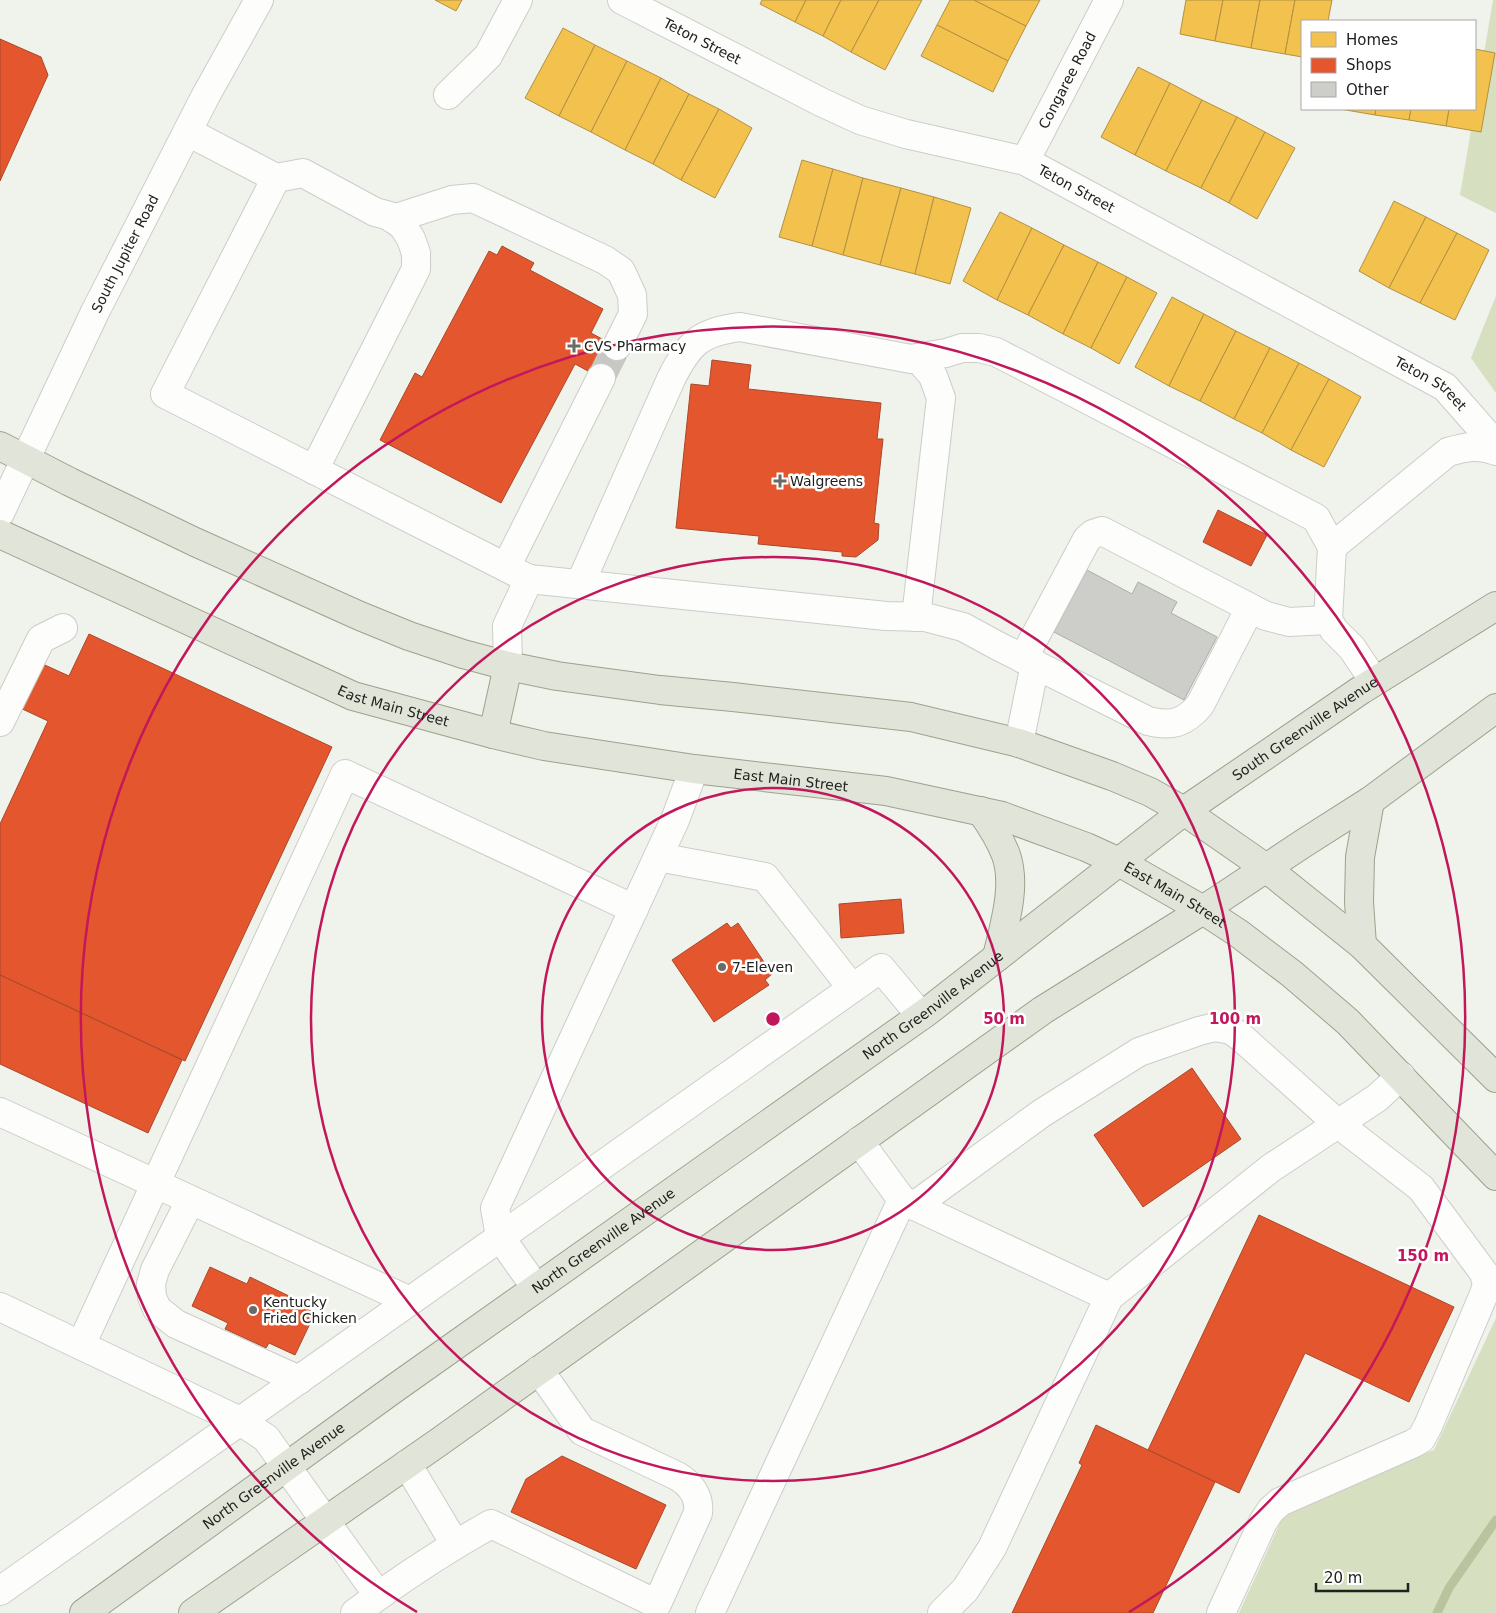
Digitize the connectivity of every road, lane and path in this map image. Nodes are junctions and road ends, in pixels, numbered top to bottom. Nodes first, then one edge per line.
1 (259, 0) edge
2 (518, 0) edge
3 (622, 0) edge
4 (1109, 0) edge
5 (448, 95) dead end
6 (188, 132) junction
7 (1025, 161) junction
8 (276, 178) junction
9 (393, 219) junction
10 (617, 346) tunnel mouth
11 (918, 358) junction
12 (601, 378) tunnel mouth
13 (0, 446) edge
14 (1496, 446) edge
15 (1496, 451) edge
16 (26, 460) junction
17 (314, 470) junction
18 (0, 513) edge
19 (0, 534) edge
20 (1332, 547) junction
21 (506, 567) junction
22 (530, 579) junction
23 (580, 584) junction
24 (1496, 606) edge
25 (1250, 608) junction
26 (916, 617) junction
27 (1328, 620) junction
28 (63, 628) dead end
29 (1029, 661) junction
30 (508, 666) junction
31 (1374, 681) junction
32 (1496, 708) edge
33 (0, 722) edge
34 (493, 734) junction
35 (1019, 744) junction
36 (694, 769) junction
37 (1370, 801) junction
38 (981, 811) junction
39 (1184, 811) junction
40 (658, 857) junction
41 (1119, 862) junction
42 (1266, 868) junction
43 (634, 909) junction
44 (1203, 910) junction
45 (1362, 945) junction
46 (997, 957) junction
47 (852, 988) junction
48 (921, 1016) junction
49 (1401, 1076) junction
50 (1496, 1078) edge
51 (0, 1112) edge
52 (1337, 1123) junction
53 (859, 1142) junction
54 (1496, 1176) edge
55 (155, 1184) junction
56 (190, 1201) junction
57 (908, 1203) junction
58 (500, 1237) junction
59 (536, 1288) junction
60 (1109, 1297) junction
61 (410, 1301) junction
62 (0, 1307) edge
63 (81, 1345) junction
64 (539, 1370) junction
65 (299, 1380) junction
66 (240, 1421) junction
67 (407, 1464) junction
68 (286, 1467) junction
69 (324, 1522) junction
70 (455, 1544) junction
71 (0, 1591) edge
72 (378, 1596) junction
73 (84, 1613) edge
74 (193, 1613) edge
75 (355, 1613) edge
76 (710, 1613) edge
77 (942, 1613) edge
78 (1221, 1613) edge

1 - 6 street, South Jupiter Road
2 - 5 street
3 - 7 street, Teton Street
4 - 7 street, Congaree Road
6 - 8 street
6 - 16 street, South Jupiter Road
7 - 14 street, Teton Street
8 - 9 street
8 - 17 street
9 - 10 street
9 - 17 street
11 - 20 street
11 - 23 street
11 - 26 street
12 - 21 street
13 - 16 main road
15 - 20 street
16 - 18 street, South Jupiter Road
16 - 30 main road
17 - 21 street
19 - 34 main road, East Main Street
20 - 27 street
21 - 22 street
22 - 23 street
22 - 30 street
23 - 26 street
24 - 31 main road, South Greenville Avenue
25 - 27 street
25 - 29 street
25 - 29 street
26 - 29 street
27 - 31 street
28 - 33 street
29 - 35 street
30 - 34 main road
30 - 35 main road
31 - 39 main road, South Greenville Avenue
32 - 37 main road
34 - 36 main road, East Main Street
35 - 39 main road
36 - 38 main road, East Main Street
36 - 40 street
37 - 42 main road
37 - 45 main road
38 - 41 main road, East Main Street
38 - 46 main road
39 - 41 main road, South Greenville Avenue
39 - 42 main road
40 - 43 street
40 - 47 street
41 - 44 main road, East Main Street
41 - 46 main road, North Greenville Avenue
42 - 44 main road
42 - 45 main road
43 - 55 street
43 - 58 street
44 - 49 main road, East Main Street
44 - 53 main road
45 - 50 main road
46 - 48 main road, North Greenville Avenue
47 - 48 street
47 - 58 street
48 - 59 main road, North Greenville Avenue
49 - 52 street
49 - 54 main road, East Main Street
51 - 55 street
52 - 57 street
52 - 60 street
52 - 78 street
53 - 57 street
53 - 64 main road
55 - 56 street
55 - 63 street
56 - 61 street
56 - 65 street
57 - 60 street
57 - 76 street
58 - 59 street
58 - 61 street
59 - 68 main road, North Greenville Avenue
60 - 77 street
61 - 65 street
62 - 63 street
63 - 66 street
64 - 67 main road
64 - 70 street
65 - 66 street
66 - 68 street
66 - 71 street
67 - 69 main road
67 - 70 street
68 - 69 street
68 - 73 main road, North Greenville Avenue
69 - 72 street
69 - 74 main road
70 - 72 street
72 - 75 street

